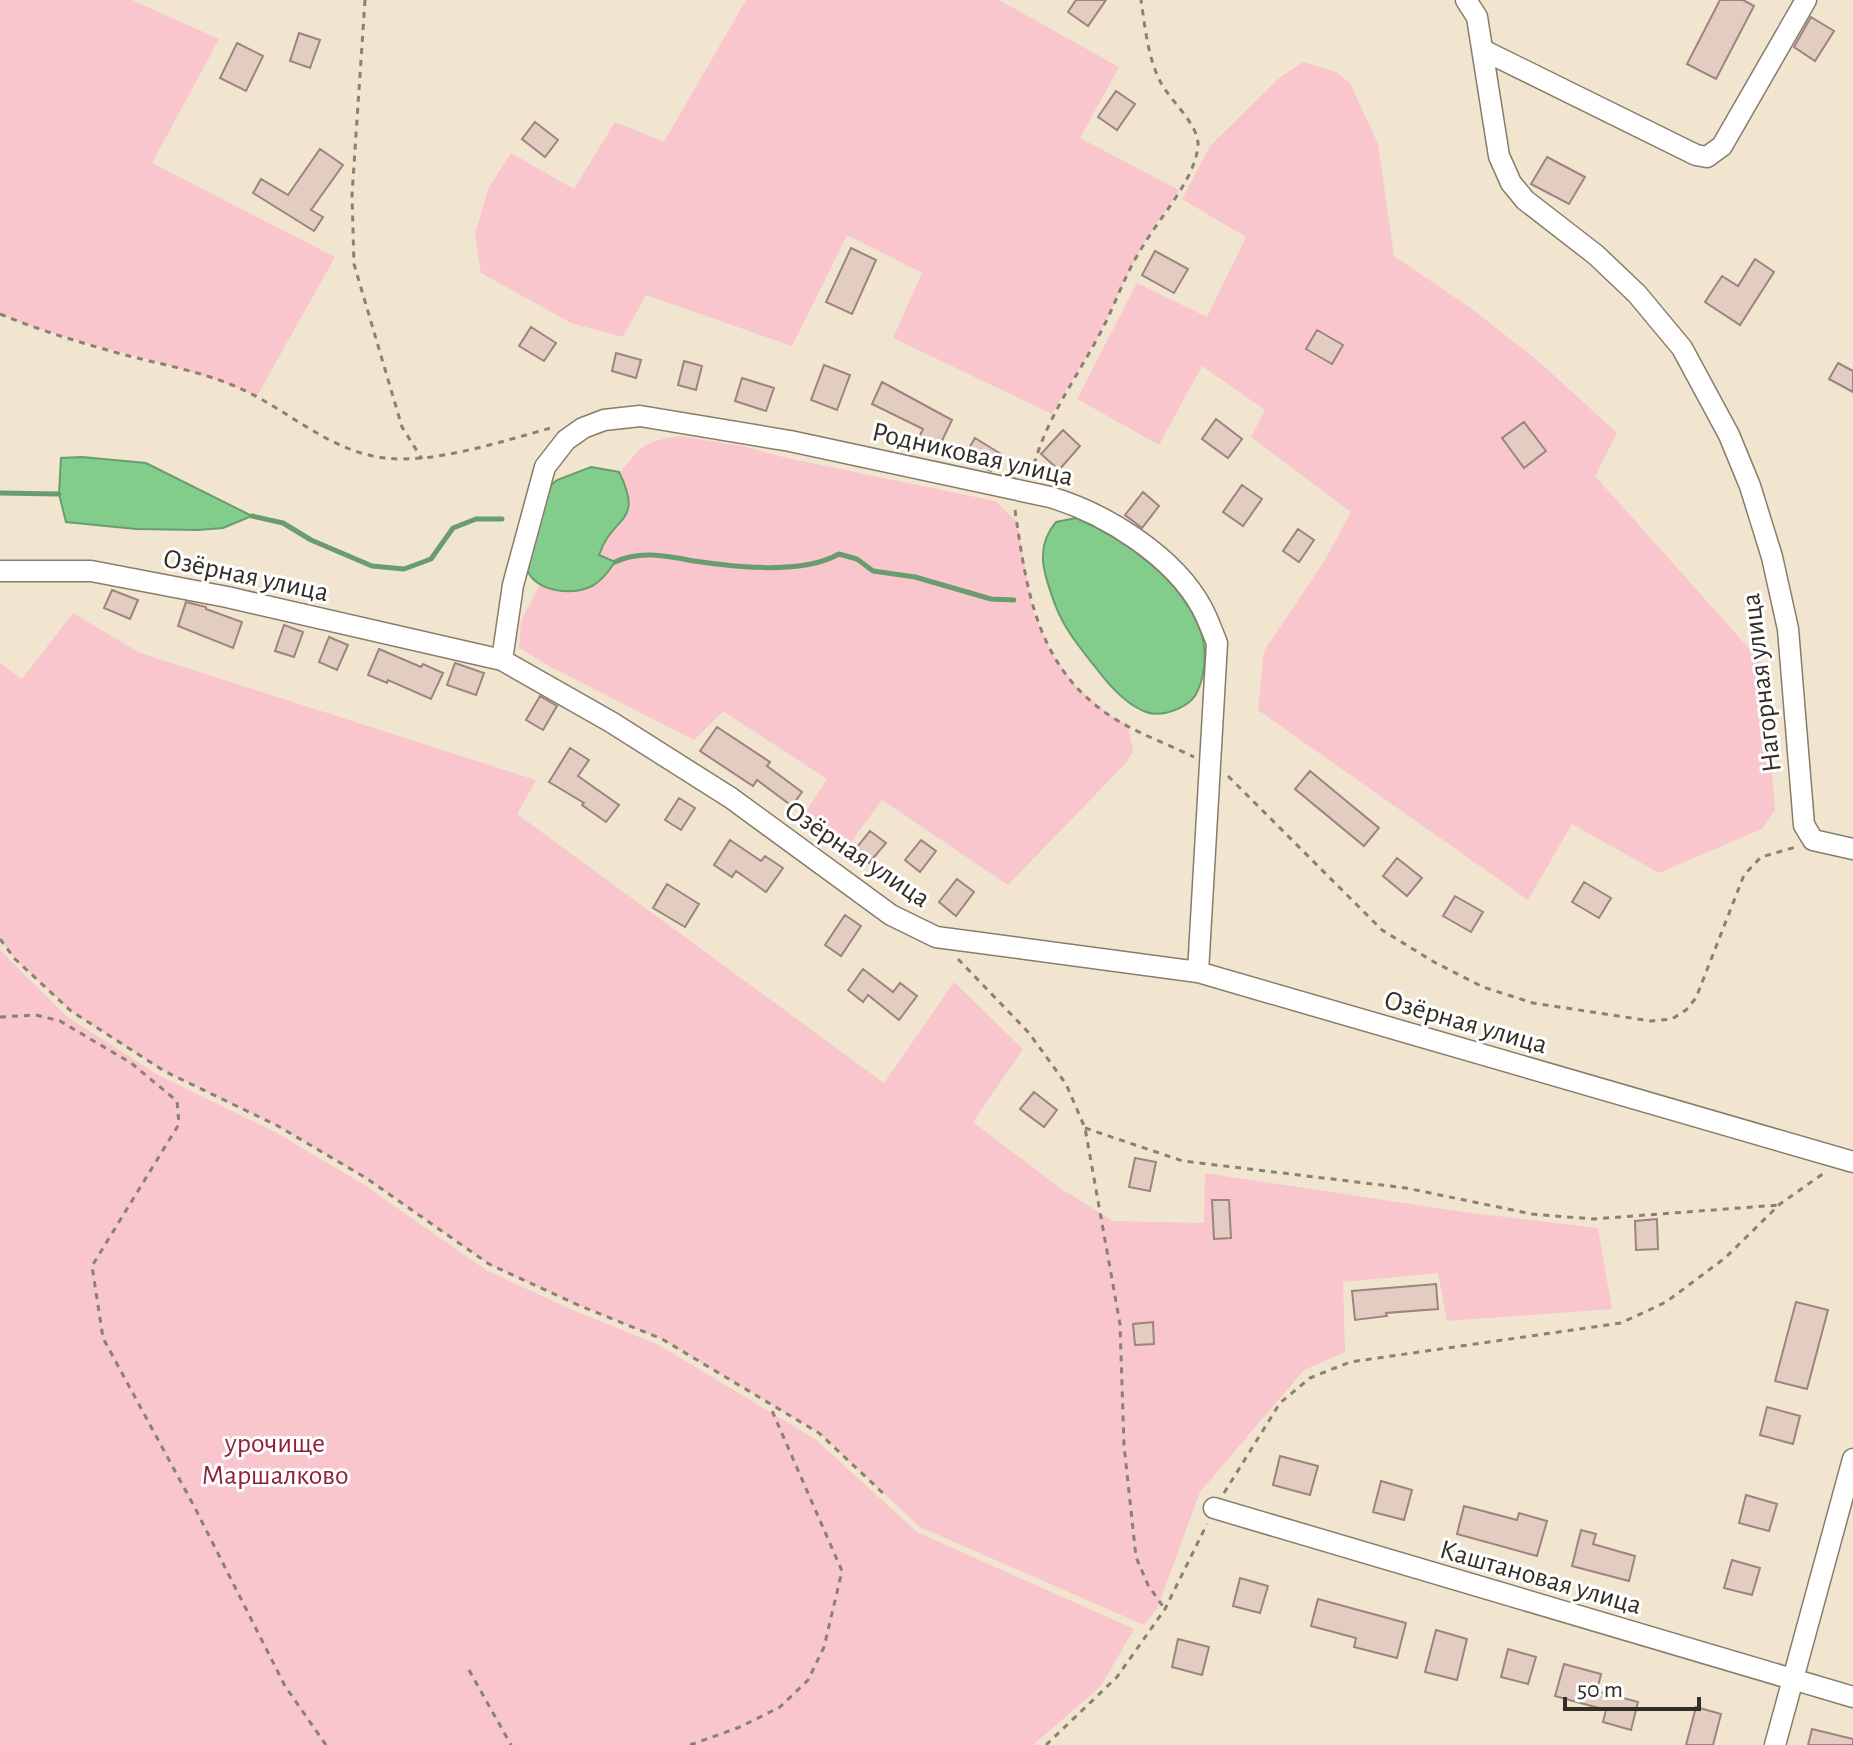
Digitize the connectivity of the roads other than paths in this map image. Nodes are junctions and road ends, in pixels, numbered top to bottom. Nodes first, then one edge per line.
1 (1806, 0) edge
2 (1477, 6) edge
3 (1483, 50) junction
4 (0, 571) edge
5 (502, 660) junction
6 (1853, 849) edge
7 (1198, 972) junction
8 (1848, 1161) edge
9 (1853, 1459) edge
10 (1214, 1508) road end
11 (1793, 1679) junction
12 (1853, 1697) edge
13 (1775, 1745) edge

1 - 3 street
2 - 3 street, Нагорная улица
3 - 6 street, Нагорная улица
4 - 5 street, Озёрная улица
5 - 7 street, Озёрная улица
5 - 7 street, Родниковая улица
7 - 8 street, Озёрная улица
9 - 11 street
10 - 11 street, Каштановая улица
11 - 12 street, Каштановая улица
11 - 13 street

